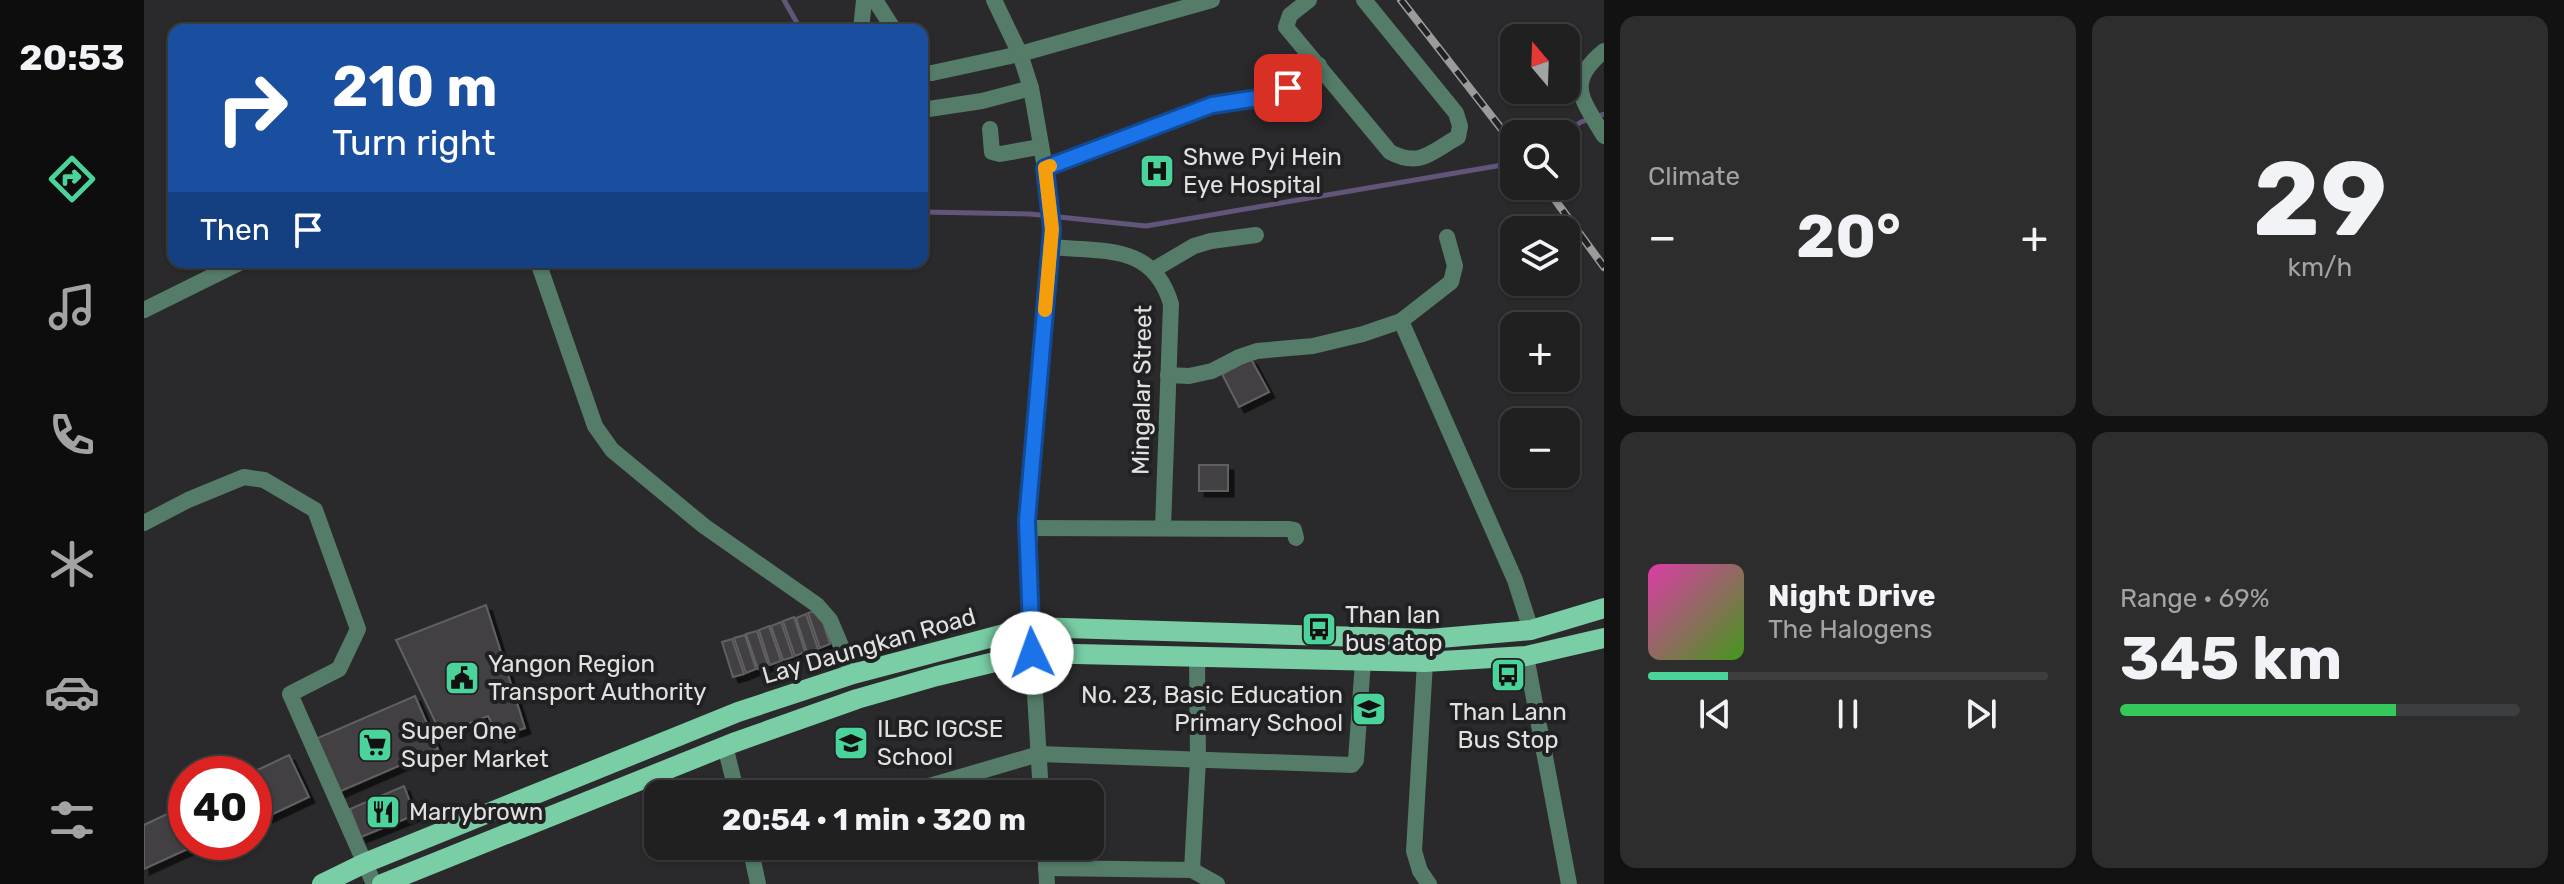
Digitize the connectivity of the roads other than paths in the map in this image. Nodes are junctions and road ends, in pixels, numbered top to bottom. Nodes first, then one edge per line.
1 (864, 0) edge
2 (875, 0) edge
3 (994, 0) edge
4 (1212, 0) edge
5 (1309, 0) edge
6 (1364, 0) edge
7 (862, 24) edge
8 (890, 24) edge
9 (1604, 51) edge
10 (1020, 54) junction
11 (1319, 65) junction
12 (928, 73) edge
13 (1031, 88) junction
14 (928, 109) edge
15 (990, 129) dead end
16 (1604, 136) edge
17 (1039, 147) junction
18 (1045, 168) junction
19 (1256, 235) dead end
20 (1447, 237) dead end
21 (1050, 247) junction
22 (229, 268) edge
23 (540, 268) edge
24 (1153, 270) junction
25 (144, 310) edge
26 (1401, 321) junction
27 (1168, 375) junction
28 (144, 523) edge
29 (1030, 528) junction
30 (1163, 528) junction
31 (1296, 538) dead end
32 (1604, 608) edge
33 (1031, 627) junction
34 (1531, 630) junction
35 (1215, 634) junction
36 (1322, 636) junction
37 (1604, 638) edge
38 (1032, 653) junction
39 (1206, 656) junction
40 (1526, 656) junction
41 (1328, 659) junction
42 (1363, 661) junction
43 (1425, 662) junction
44 (853, 674) junction
45 (723, 718) junction
46 (729, 745) junction
47 (1039, 754) junction
48 (1198, 759) junction
49 (735, 780) edge
50 (950, 780) edge
51 (1040, 780) edge
52 (405, 846) junction
53 (753, 860) edge
54 (365, 863) junction
55 (415, 869) junction
56 (1192, 870) junction
57 (1047, 876) edge
58 (322, 884) edge
59 (374, 884) edge
60 (382, 884) edge
61 (758, 884) edge
62 (1217, 884) edge
63 (1429, 884) edge
64 (1569, 884) edge

1 - 7 street
2 - 8 street
3 - 10 street
4 - 10 street
5 - 11 street
6 - 11 street
9 - 16 street
10 - 12 street
10 - 13 street
11 - 18 street
13 - 14 street
13 - 17 street
15 - 17 street
17 - 18 street
18 - 21 street
19 - 24 street
20 - 26 street
21 - 24 street, Mingalar Street
21 - 29 street
22 - 25 street
23 - 44 street
24 - 27 street, Mingalar Street
26 - 27 street
26 - 34 street
27 - 30 street, Mingalar Street
28 - 54 street
29 - 30 street
29 - 33 street
30 - 31 street
32 - 34 main road, Lay Daungkan Road
33 - 35 main road, Lay Daungkan Road
33 - 38 street
33 - 44 main road, Lay Daungkan Road
34 - 36 main road, Lay Daungkan Road
35 - 36 main road, Lay Daungkan Road
35 - 39 main road
36 - 41 street
37 - 40 main road, Lay Daungkan Road
38 - 39 main road, Lay Daungkan Road
38 - 46 main road, Lay Daungkan Road
38 - 47 street
39 - 41 main road, Lay Daungkan Road
39 - 48 street
40 - 43 main road, Lay Daungkan Road
40 - 64 street
41 - 42 main road, Lay Daungkan Road
42 - 43 main road, Lay Daungkan Road
42 - 48 street
43 - 63 street
44 - 45 main road, Lay Daungkan Road
45 - 46 main road
45 - 52 main road, Lay Daungkan Road
46 - 49 street
46 - 55 main road, Lay Daungkan Road
47 - 48 street
47 - 50 street
47 - 51 street
48 - 56 street
52 - 54 main road, Lay Daungkan Road
52 - 55 main road
53 - 61 street
54 - 58 main road, Lay Daungkan Road
54 - 59 street
55 - 60 main road, Lay Daungkan Road
56 - 57 street
56 - 62 street

